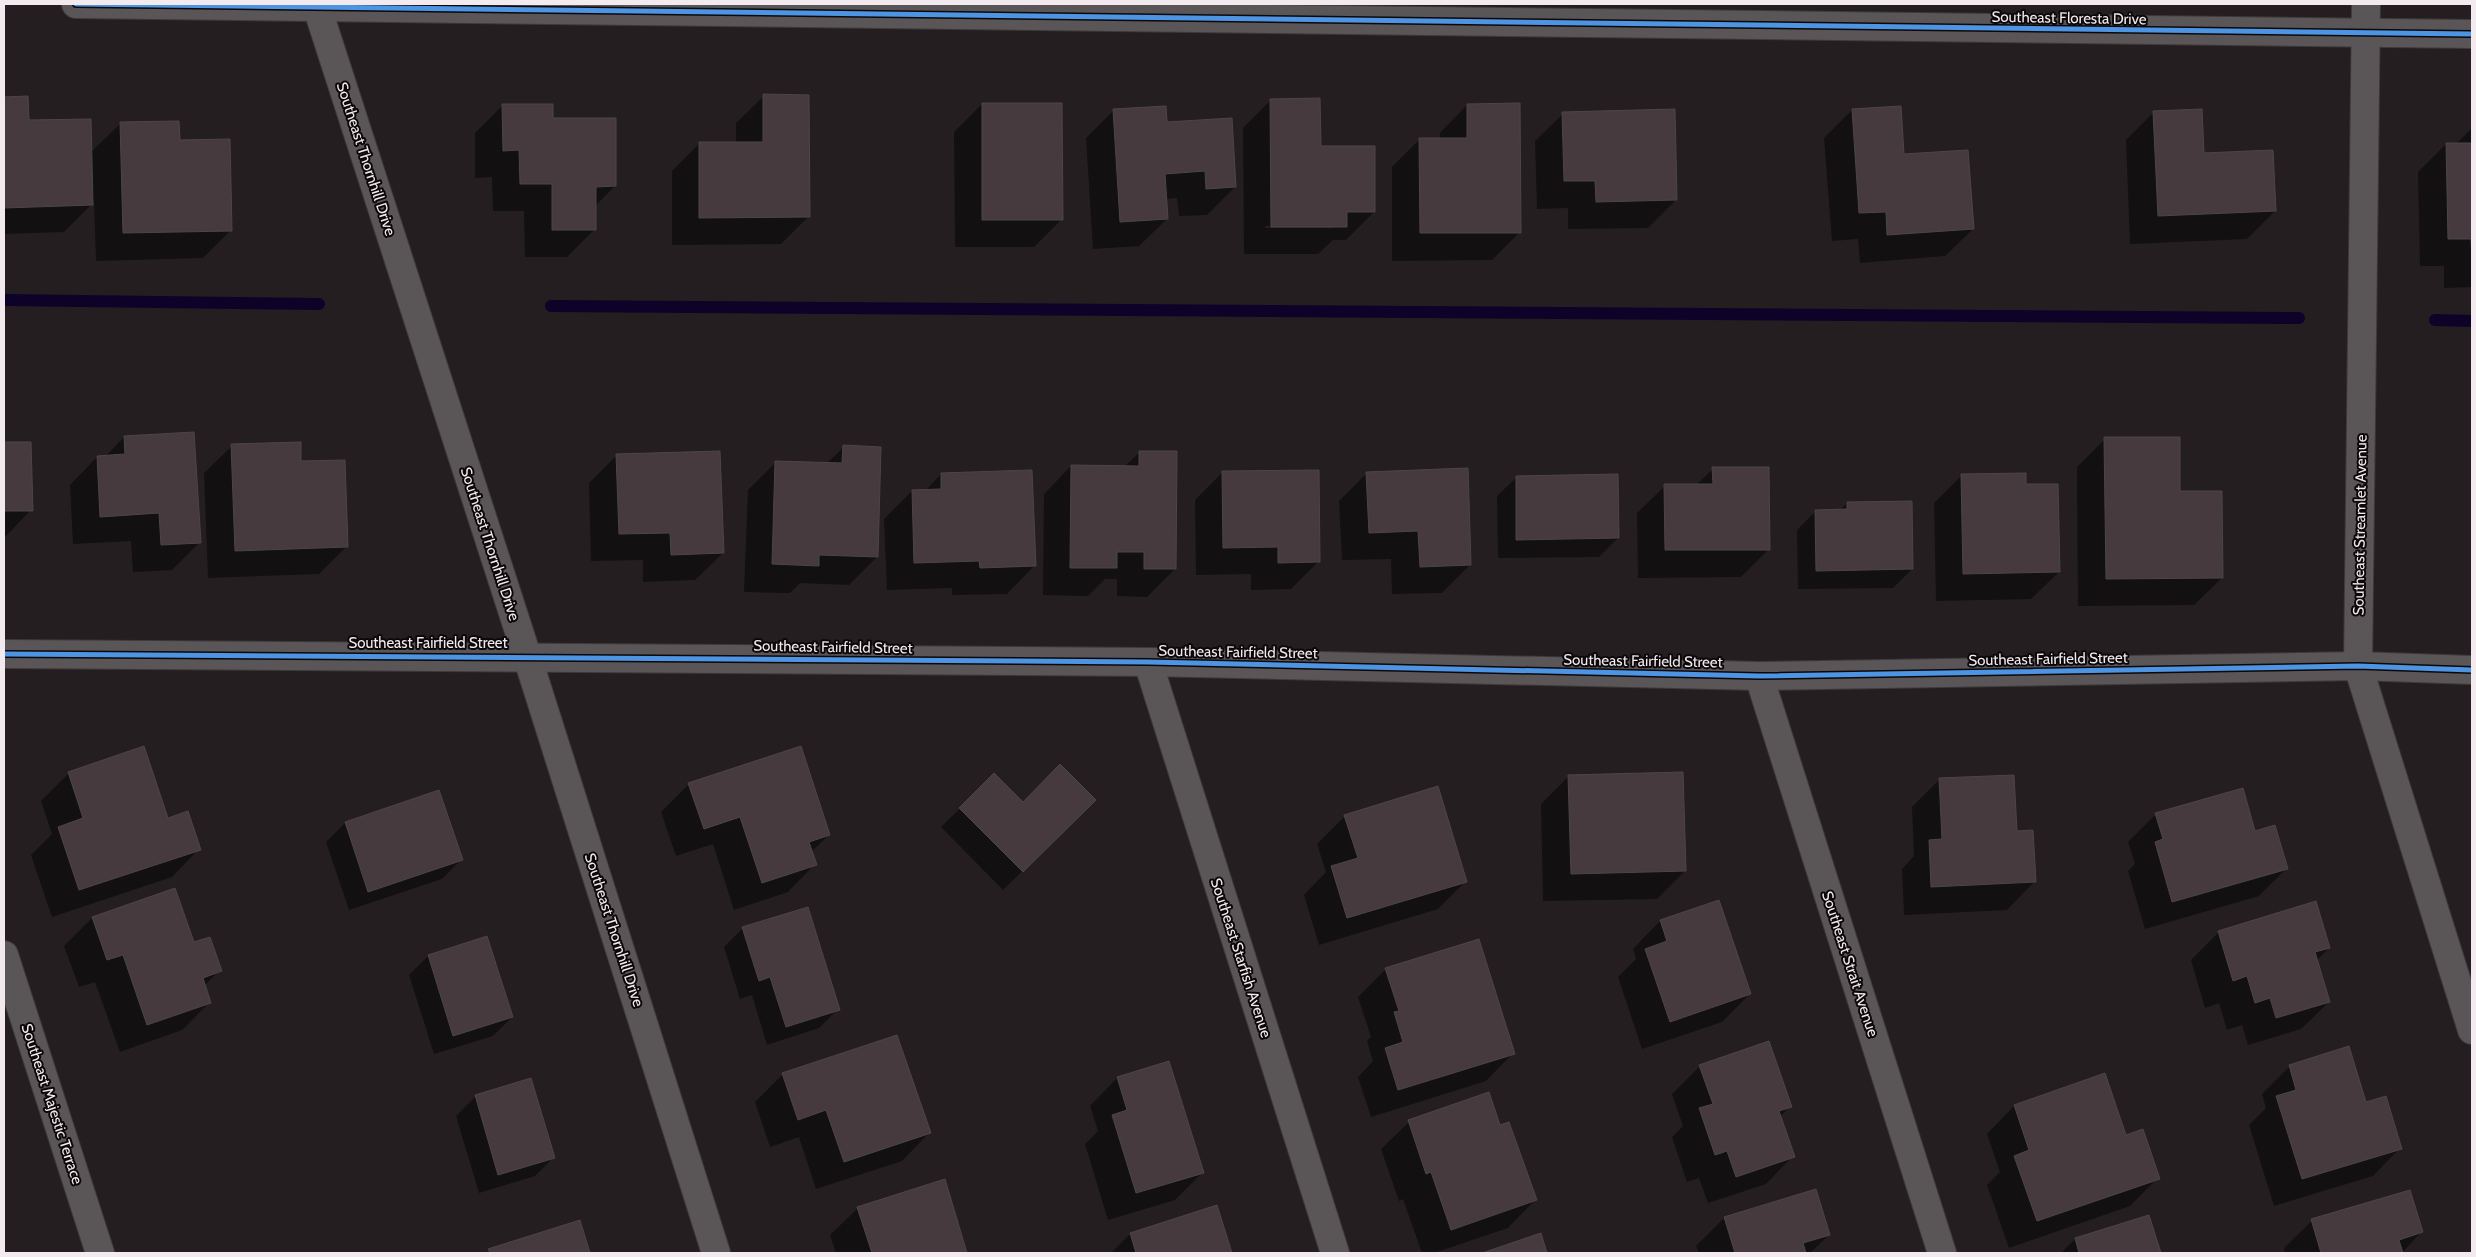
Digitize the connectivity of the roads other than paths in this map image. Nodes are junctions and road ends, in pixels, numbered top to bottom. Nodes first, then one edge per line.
1 (76, 4) edge
2 (2366, 4) edge
3 (316, 6) edge
4 (2367, 34) junction
5 (2472, 34) edge
6 (4, 654) edge
7 (527, 656) junction
8 (1148, 662) junction
9 (2358, 666) junction
10 (2472, 670) edge
11 (1759, 676) junction
12 (4, 955) edge
13 (2472, 1030) edge
14 (100, 1253) edge
15 (716, 1253) edge
16 (1335, 1253) edge
17 (1942, 1253) edge

1 - 3 street, Southeast Floresta Drive
2 - 4 street, Southeast Streamlet Avenue
3 - 4 street, Southeast Floresta Drive
3 - 7 street, Southeast Thornhill Drive
4 - 5 street, Southeast Floresta Drive
4 - 9 street, Southeast Streamlet Avenue
6 - 7 street, Southeast Fairfield Street
7 - 8 street, Southeast Fairfield Street
7 - 15 street, Southeast Thornhill Drive
8 - 11 street, Southeast Fairfield Street
8 - 16 street, Southeast Starfish Avenue
9 - 10 street, Southeast Fairfield Street
9 - 11 street, Southeast Fairfield Street
9 - 13 street, Southeast Streamlet Avenue
11 - 17 street, Southeast Strait Avenue
12 - 14 street, Southeast Majestic Terrace

